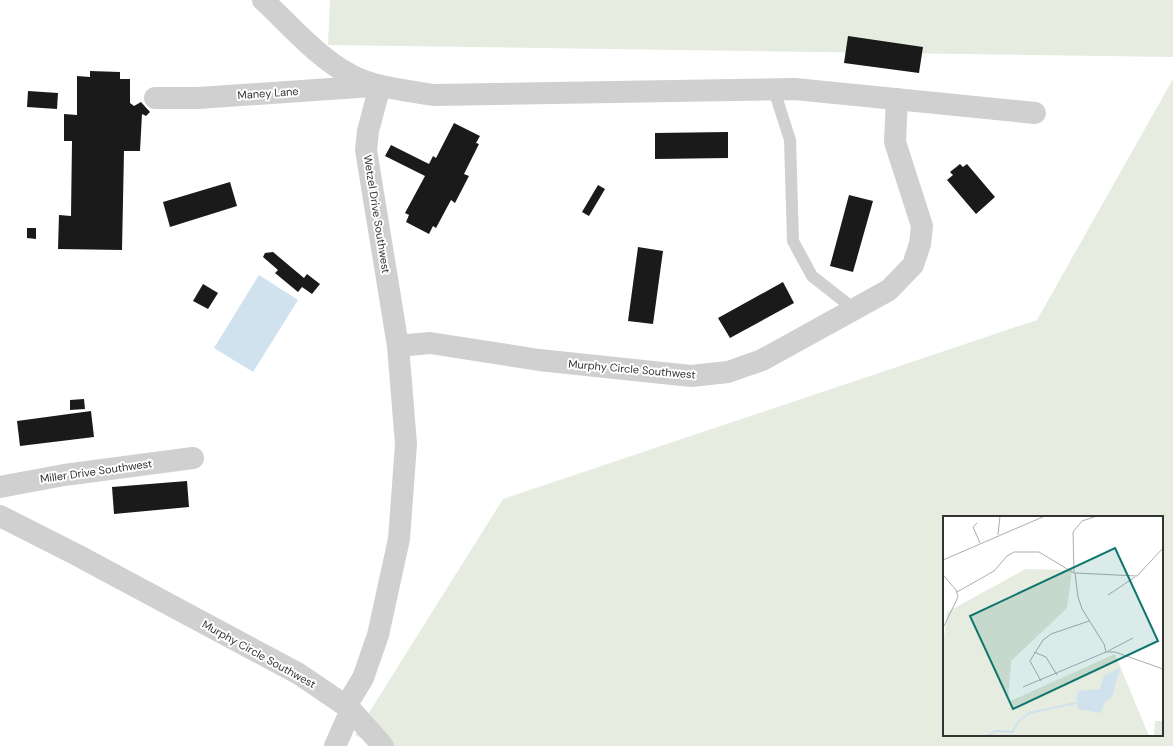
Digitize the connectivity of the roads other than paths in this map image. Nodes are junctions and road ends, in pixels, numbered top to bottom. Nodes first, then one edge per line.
1 (263, 0) edge
2 (380, 86) junction
3 (774, 90) junction
4 (155, 98) dead end
5 (896, 99) junction
6 (1035, 113) dead end
7 (854, 309) junction
8 (398, 346) junction
9 (193, 458) dead end
10 (0, 487) edge
11 (0, 516) edge
12 (335, 746) edge
13 (383, 746) edge

1 - 2 street
2 - 3 street
2 - 4 street, Maney Lane
2 - 8 street, Wetzel Drive Southwest
3 - 5 street
3 - 7 lane
5 - 6 street
5 - 7 street, Murphy Circle Southwest
7 - 8 street, Murphy Circle Southwest
8 - 11 street, Murphy Circle Southwest
9 - 10 street, Miller Drive Southwest
12 - 13 street

